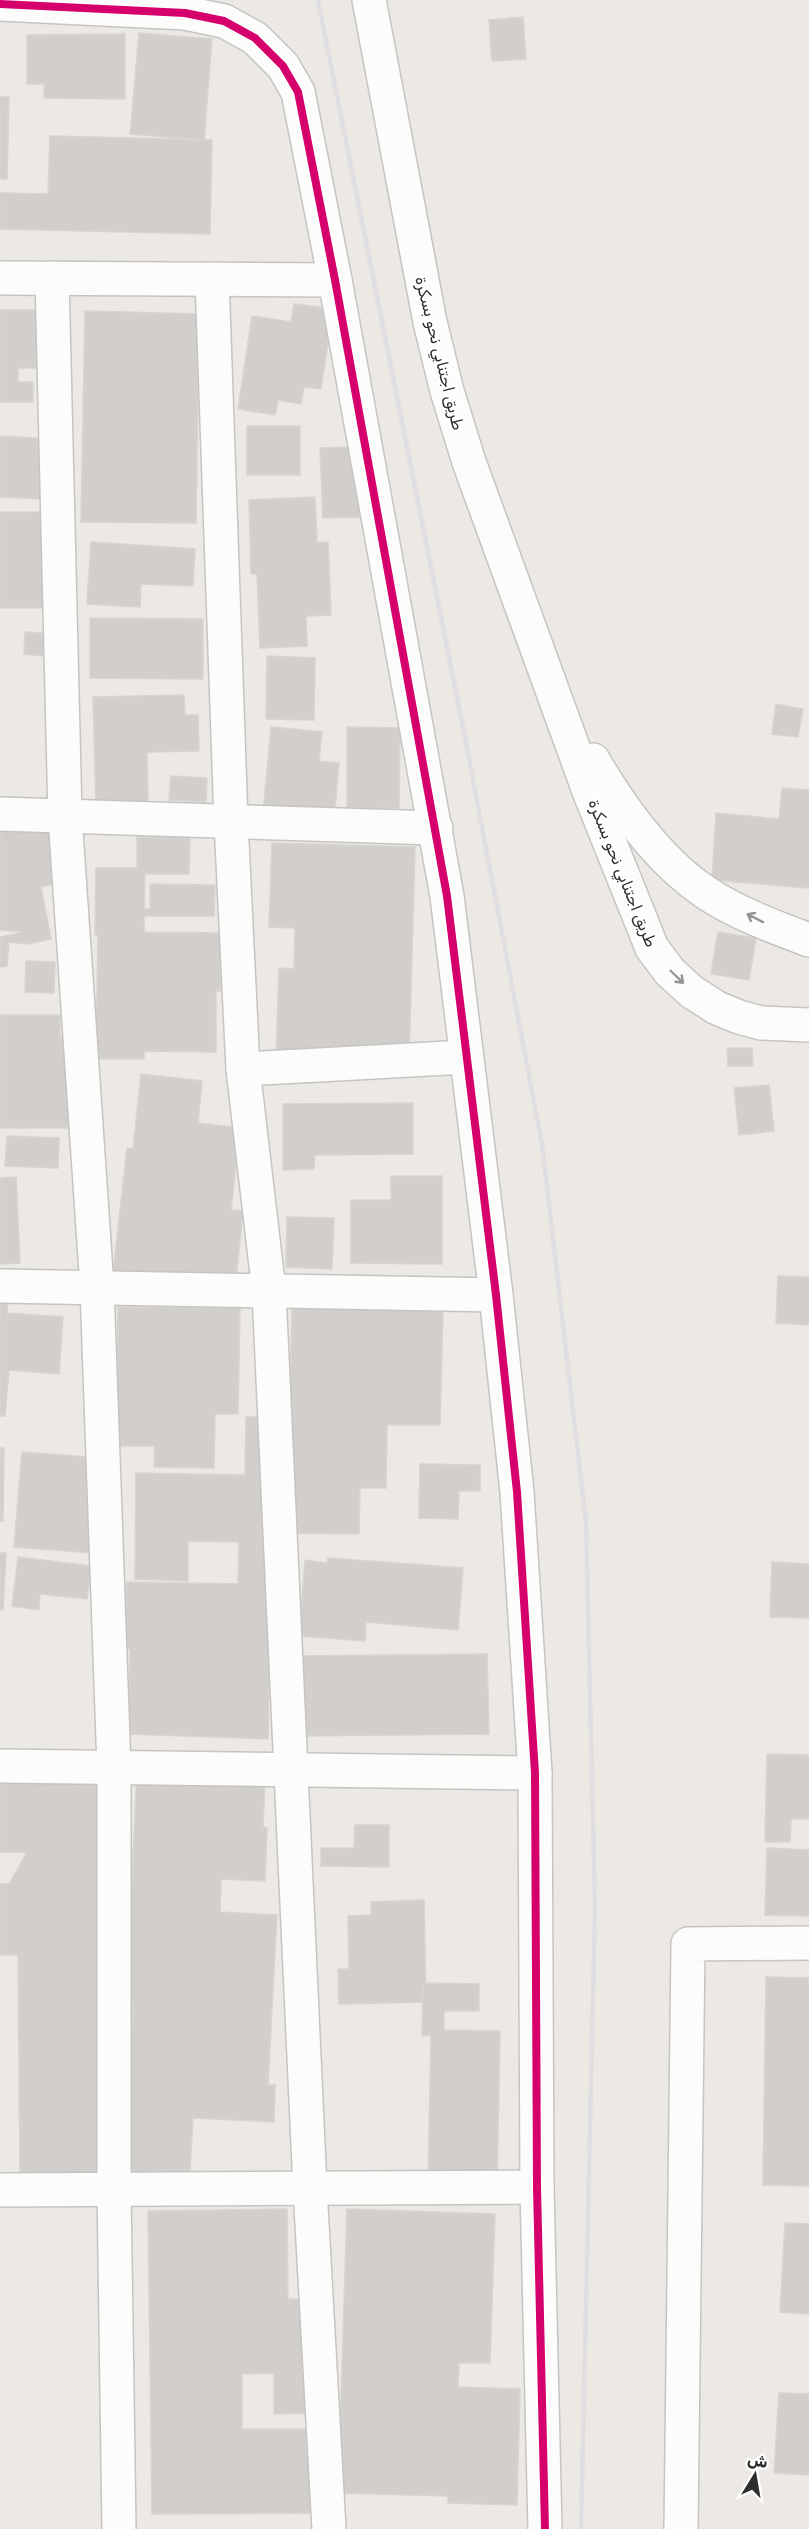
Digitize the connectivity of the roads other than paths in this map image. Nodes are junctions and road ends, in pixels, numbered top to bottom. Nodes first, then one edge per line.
1 (369, 0) edge
2 (0, 4) edge
3 (0, 278) edge
4 (52, 278) junction
5 (212, 279) junction
6 (335, 280) junction
7 (555, 694) junction
8 (0, 814) edge
9 (65, 816) junction
10 (231, 821) junction
11 (436, 828) junction
12 (809, 940) edge
13 (809, 1025) edge
14 (466, 1057) junction
15 (243, 1069) junction
16 (0, 1286) edge
17 (97, 1287) junction
18 (269, 1291) junction
19 (496, 1295) junction
20 (0, 1767) edge
21 (114, 1768) junction
22 (291, 1770) junction
23 (535, 1773) junction
24 (809, 1943) edge
25 (537, 2187) junction
26 (310, 2188) junction
27 (114, 2189) junction
28 (0, 2190) edge
29 (119, 2529) edge
30 (329, 2529) edge
31 (545, 2529) edge
32 (681, 2529) edge

1 - 7 street, طريق اجتنابي نحو بسكرة
2 - 6 street
3 - 4 street
4 - 5 street
4 - 9 street
5 - 6 street
5 - 10 street
6 - 11 street
12 -> 7 street, طريق اجتنابي نحو بسكرة
7 -> 13 street, طريق اجتنابي نحو بسكرة
8 - 9 street
9 - 10 street
9 - 17 street
10 - 11 street
10 - 15 street
11 - 14 street
14 - 15 street
14 - 19 street
15 - 18 street
16 - 17 street
17 - 18 street
17 - 21 street
18 - 19 street
18 - 22 street
19 - 23 street
20 - 21 street
21 - 22 street
21 - 27 street
22 - 23 street
22 - 26 street
23 - 25 street
24 - 32 street
25 - 26 street
25 - 31 street
26 - 27 street
26 - 30 street
27 - 28 street
27 - 29 street

